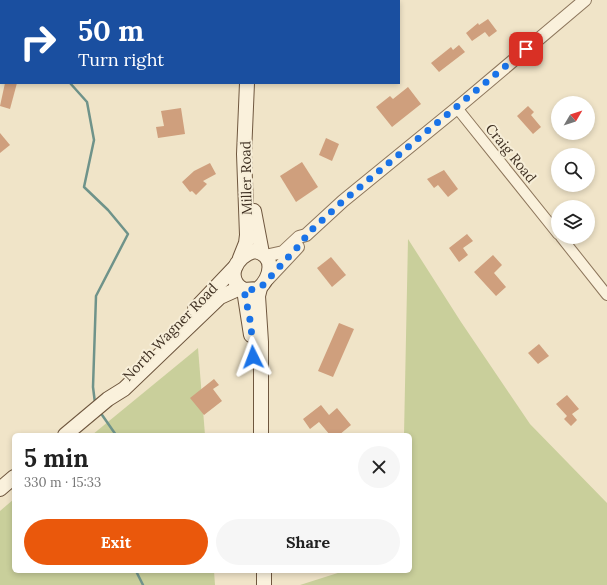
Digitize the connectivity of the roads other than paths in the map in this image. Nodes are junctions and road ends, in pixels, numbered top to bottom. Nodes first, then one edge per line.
1 (585, 0) edge
2 (247, 84) edge
3 (247, 97) junction
4 (457, 108) junction
5 (551, 225) edge
6 (306, 235) junction
7 (567, 244) edge
8 (263, 255) junction
9 (237, 262) junction
10 (264, 283) junction
11 (242, 289) junction
12 (607, 295) edge
13 (101, 405) junction
14 (67, 433) edge
15 (256, 433) edge
16 (260, 433) edge
17 (12, 479) edge
18 (0, 489) edge
19 (264, 573) edge
20 (264, 585) edge

1 - 4 street
2 - 3 main road, Miller Road
3 - 8 main road, Miller Road
3 - 9 main road, Miller Road
4 - 5 street, Craig Road
4 - 6 street
6 - 8 street
6 - 10 street
7 - 12 street
8 - 9 main road
8 - 10 main road
9 - 11 main road
9 - 13 main road, North Wagner Road
10 - 11 main road
10 - 16 main road
11 - 13 main road, North Wagner Road
11 - 15 main road
13 - 14 main road, North Wagner Road
17 - 18 main road
19 - 20 main road

